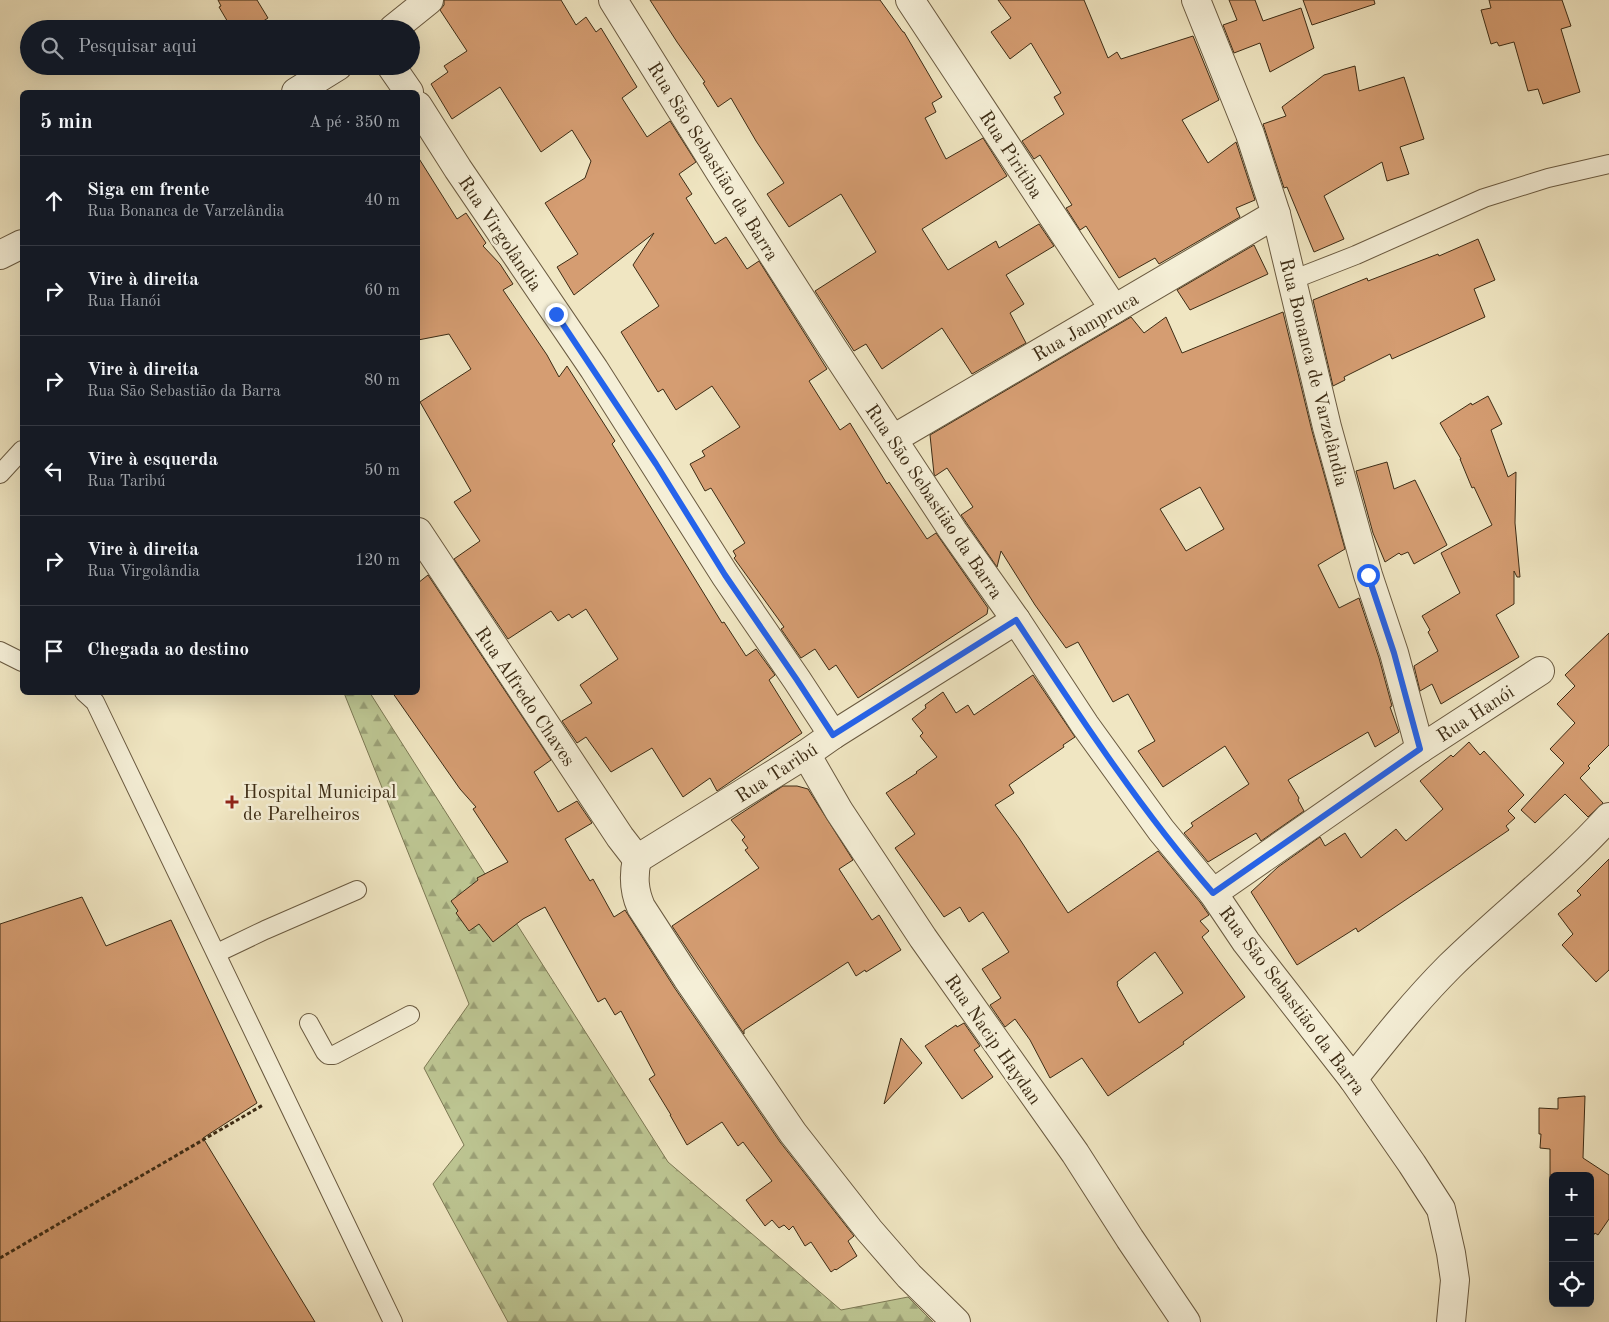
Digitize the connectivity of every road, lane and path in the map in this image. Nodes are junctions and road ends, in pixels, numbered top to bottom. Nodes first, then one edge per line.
1 (429, 0) edge
2 (614, 0) edge
3 (910, 0) edge
4 (1196, 0) edge
5 (404, 20) edge
6 (323, 75) edge
7 (397, 75) edge
8 (299, 90) edge
9 (408, 90) edge
10 (420, 109) edge
11 (1609, 164) edge
12 (1276, 214) junction
13 (1292, 280) junction
14 (1114, 309) junction
15 (893, 438) junction
16 (20, 452) edge
17 (0, 474) edge
18 (420, 535) edge
19 (1016, 620) junction
20 (0, 651) edge
21 (20, 661) edge
22 (1540, 671) dead end
23 (87, 695) edge
24 (833, 735) junction
25 (1420, 749) junction
26 (806, 754) junction
27 (1609, 817) edge
28 (637, 860) junction
29 (357, 890) dead end
30 (1213, 893) junction
31 (217, 953) junction
32 (410, 1015) dead end
33 (309, 1023) dead end
34 (1353, 1079) junction
35 (271, 1101) dead end
36 (0, 1258) edge
37 (393, 1322) edge
38 (956, 1322) edge
39 (1186, 1322) edge
40 (1451, 1322) edge

1 - 5 street
2 - 15 street, Rua São Sebastião da Barra
3 - 14 street, Rua Piritiba
4 - 12 street, Rua Bonanca de Varzelândia
6 - 8 street
7 - 9 street
10 - 24 street, Rua Virgolândia
11 - 13 lane
12 - 13 street, Rua Bonanca de Varzelândia
12 - 14 street, Rua Jampruca
13 - 25 street, Rua Bonanca de Varzelândia
14 - 15 street, Rua Jampruca
15 - 19 street, Rua São Sebastião da Barra
16 - 17 lane
18 - 28 street, Rua Alfredo Chaves
19 - 24 street, Rua Taribú
19 - 30 street, Rua São Sebastião da Barra
20 - 21 lane
22 - 25 street, Rua Hanói
23 - 31 lane
24 - 26 street, Rua Taribú
25 - 30 street, Rua Hanói
26 - 28 street, Rua Taribú
26 - 39 street, Rua Nacip Haydan
27 - 34 street
28 - 38 street
29 - 31 lane
30 - 34 street, Rua São Sebastião da Barra
31 - 37 lane
32 - 33 lane
34 - 40 street, Rua São Sebastião da Barra
35 - 36 path

